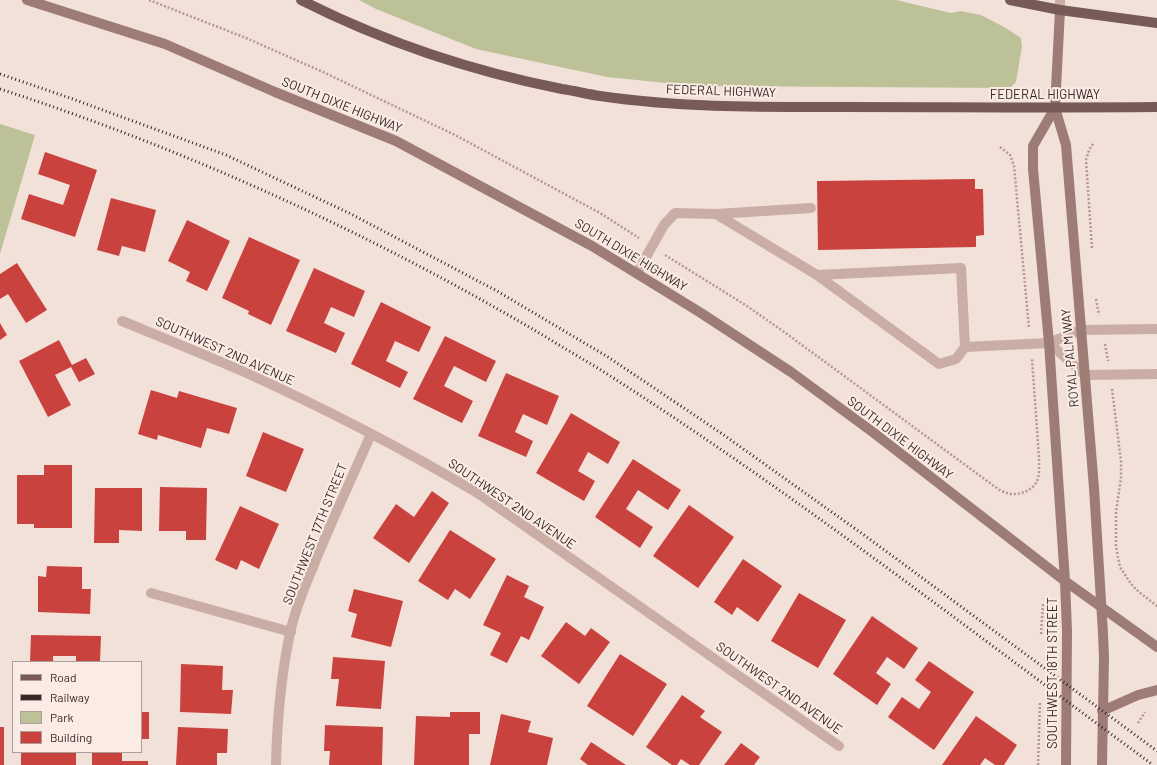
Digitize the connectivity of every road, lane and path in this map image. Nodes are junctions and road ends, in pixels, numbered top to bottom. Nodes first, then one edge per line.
1 (27, 0) edge
2 (149, 0) edge
3 (301, 0) edge
4 (1010, 0) edge
5 (1060, 5) edge
6 (1157, 23) edge
7 (1157, 107) edge
8 (1055, 108) junction
9 (1000, 147) dead end
10 (811, 208) dead end
11 (716, 214) junction
12 (652, 246) junction
13 (637, 273) junction
14 (817, 275) junction
15 (122, 321) dead end
16 (1081, 330) junction
17 (1157, 330) edge
18 (1049, 343) junction
19 (1031, 344) junction
20 (965, 348) junction
21 (1157, 374) edge
22 (1085, 375) junction
23 (371, 434) junction
24 (1066, 581) junction
25 (151, 593) dead end
26 (1043, 604) dead end
27 (1101, 607) junction
28 (290, 632) junction
29 (1041, 634) dead end
30 (1157, 647) edge
31 (1157, 690) edge
32 (1040, 702) dead end
33 (1102, 711) junction
34 (1145, 712) dead end
35 (1138, 723) dead end
36 (839, 746) dead end
37 (276, 765) edge
38 (1038, 765) edge
39 (1066, 765) edge
40 (1102, 765) edge

1 - 13 main road, SOUTH DIXIE HIGHWAY
2 - 12 path
3 - 8 main road, FEDERAL HIGHWAY
4 - 5 main road
5 - 6 main road
5 - 8 main road, ROYAL PALM WAY
7 - 8 main road, FEDERAL HIGHWAY
8 - 16 main road, ROYAL PALM WAY
8 - 18 main road, ROYAL PALM WAY
9 - 19 path
10 - 11 street
11 - 12 street
11 - 14 street
12 - 13 street
12 - 19 path
13 - 24 main road, SOUTH DIXIE HIGHWAY
14 - 20 street
14 - 20 street
15 - 23 street, SOUTHWEST 2ND AVENUE
16 - 17 street
16 - 18 street
16 - 22 main road, ROYAL PALM WAY
18 - 19 street
18 - 22 street
18 - 24 main road, ROYAL PALM WAY
19 - 20 street
21 - 22 street
22 - 27 main road, ROYAL PALM WAY
23 - 28 street, SOUTHWEST 17TH STREET
23 - 36 street, SOUTHWEST 2ND AVENUE
24 - 27 main road, SOUTH DIXIE HIGHWAY
24 - 39 main road, SOUTHWEST 18TH STREET
25 - 28 street
26 - 29 path
27 - 30 main road, SOUTH DIXIE HIGHWAY
27 - 33 main road
28 - 37 street, SOUTHWEST 17TH STREET
31 - 33 main road
32 - 38 path
33 - 40 main road
34 - 35 path

